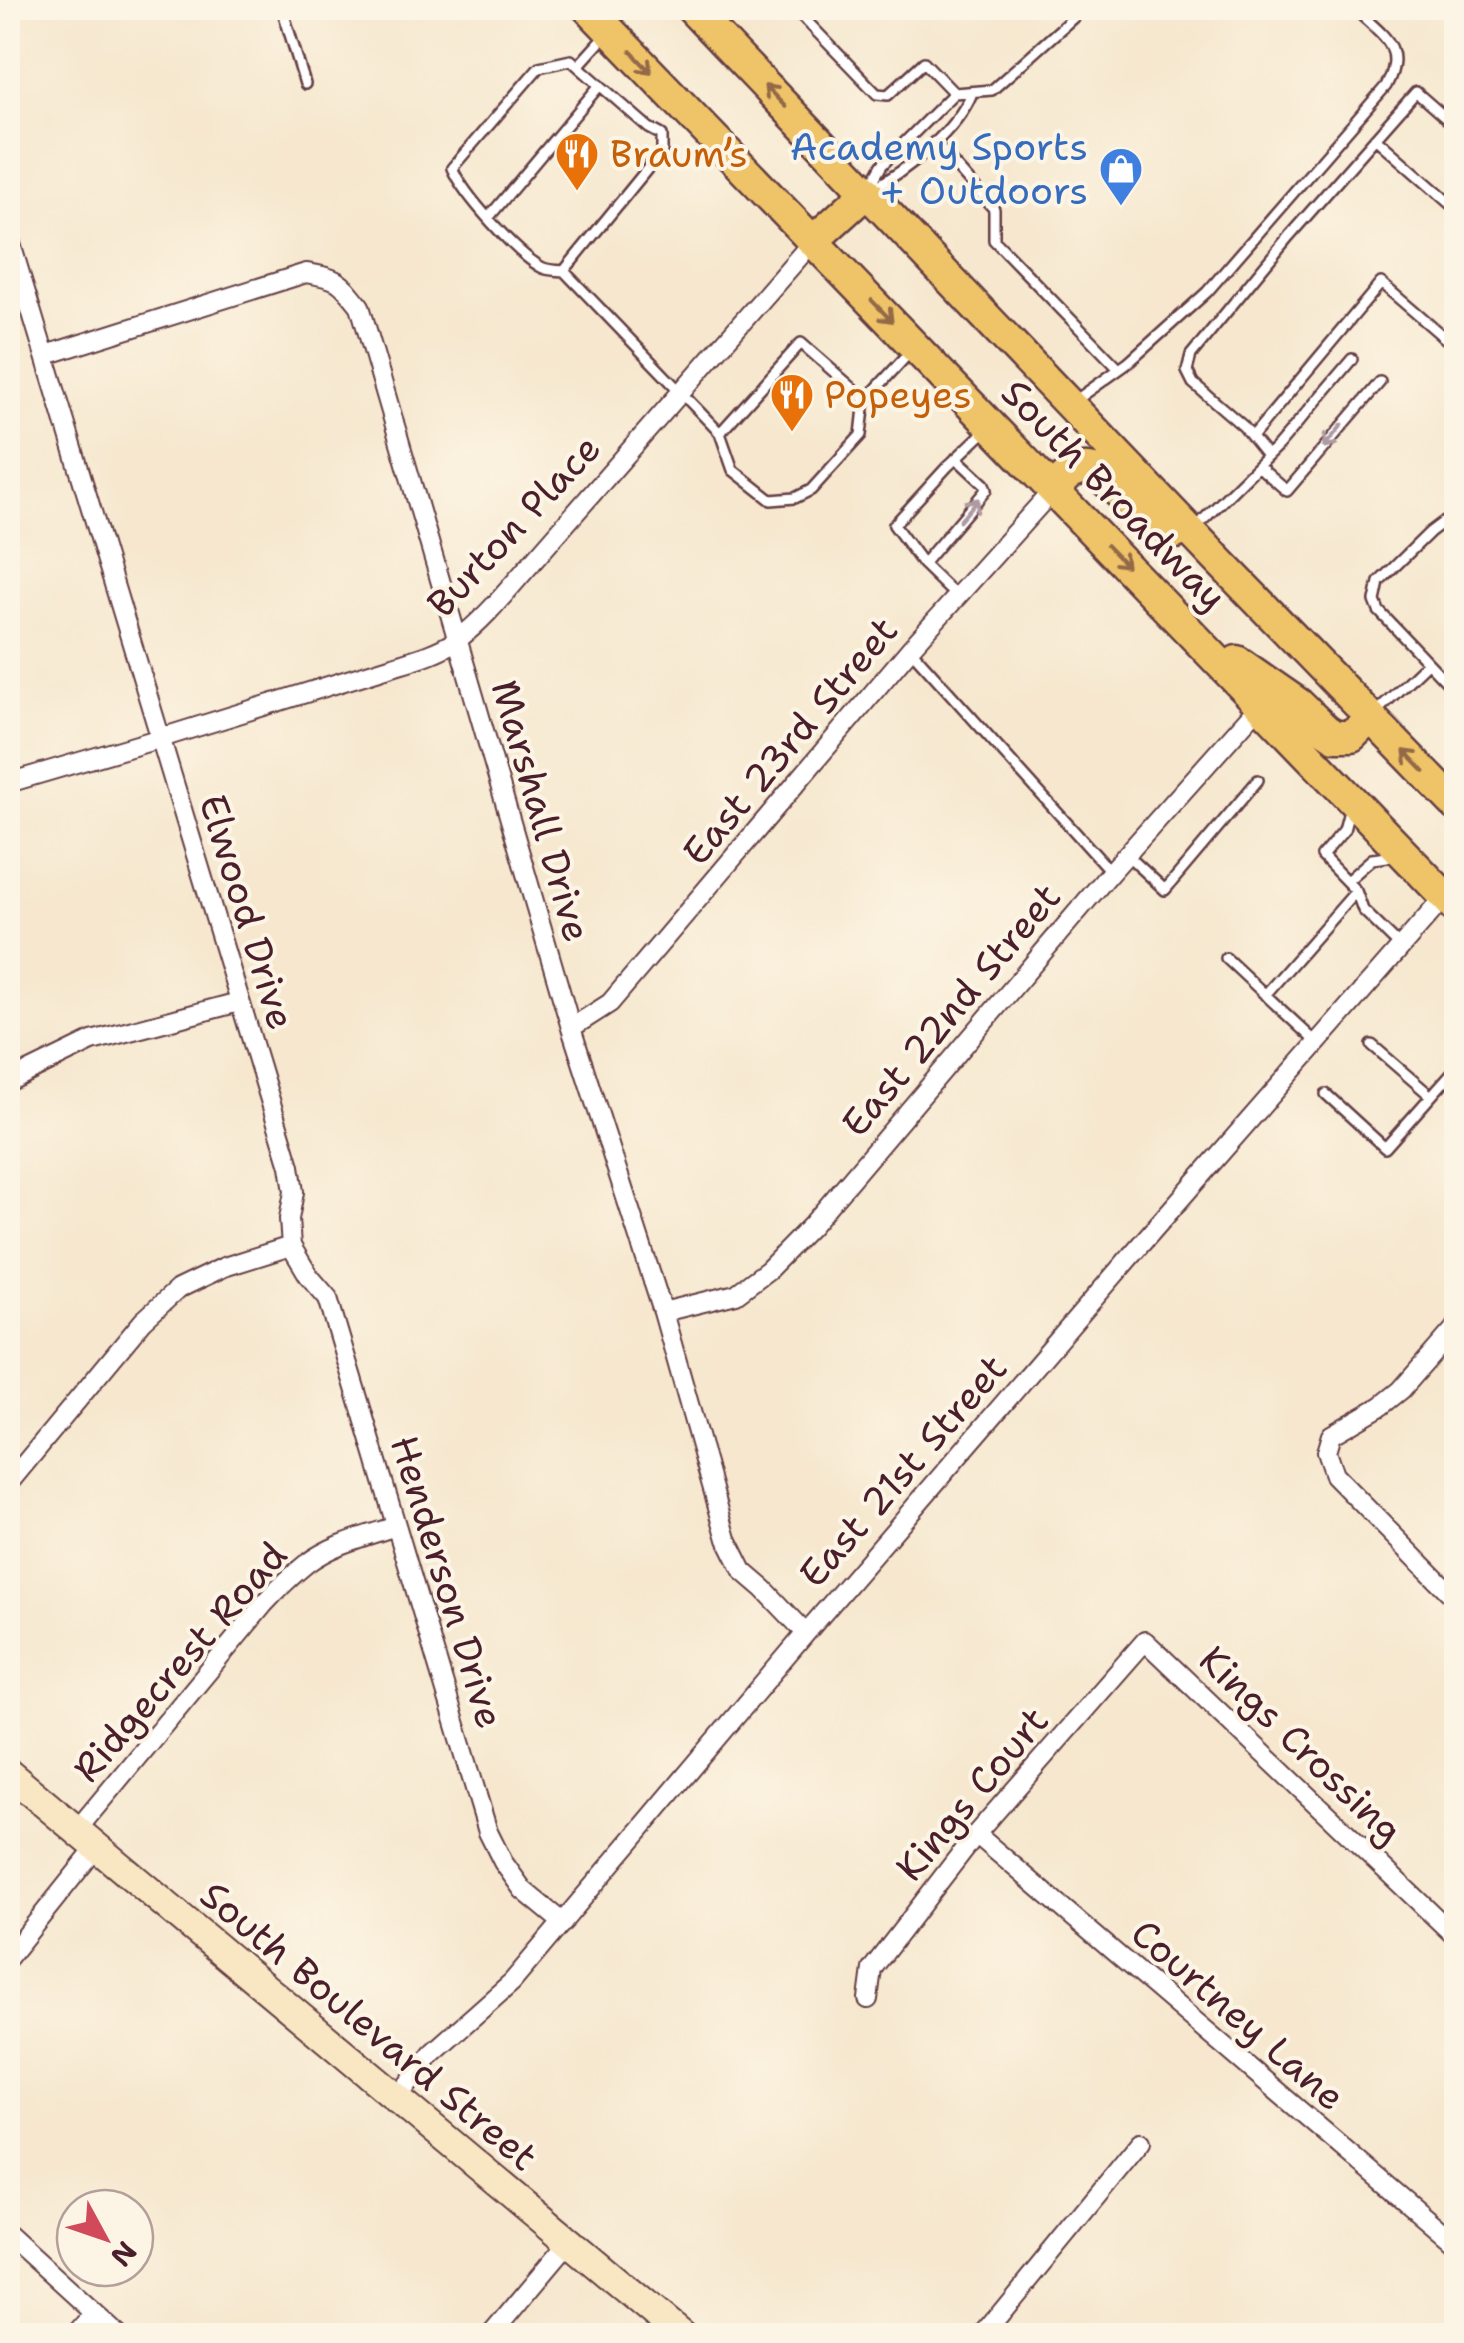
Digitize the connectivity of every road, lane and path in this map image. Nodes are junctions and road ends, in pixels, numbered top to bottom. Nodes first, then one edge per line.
1 (144, 8) edge
2 (157, 8) edge
3 (282, 8) edge
4 (588, 8) edge
5 (691, 8) edge
6 (794, 8) edge
7 (1084, 8) edge
8 (1354, 8) edge
9 (610, 30) junction
10 (578, 66) junction
11 (305, 84) dead end
12 (600, 85) junction
13 (954, 93) junction
14 (972, 93) junction
15 (679, 117) junction
16 (1456, 127) edge
17 (662, 135) junction
18 (1375, 138) junction
19 (934, 142) junction
20 (867, 192) junction
21 (1456, 210) edge
22 (489, 217) junction
23 (8, 234) edge
24 (814, 240) junction
25 (564, 271) junction
26 (1456, 344) edge
27 (915, 346) junction
28 (46, 355) junction
29 (1352, 359) dead end
30 (1119, 369) junction
31 (1380, 382) dead end
32 (680, 393) junction
33 (865, 398) junction
34 (1070, 404) junction
35 (991, 425) junction
36 (720, 433) junction
37 (1252, 437) junction
38 (1267, 456) junction
39 (956, 458) junction
40 (1258, 466) junction
41 (1053, 490) junction
42 (1456, 519) edge
43 (1191, 532) junction
44 (1216, 559) junction
45 (923, 564) junction
46 (957, 596) junction
47 (1181, 622) junction
48 (456, 640) junction
49 (910, 648) junction
50 (1427, 663) junction
51 (1456, 692) edge
52 (1260, 705) junction
53 (1371, 717) junction
54 (162, 738) junction
55 (1258, 780) dead end
56 (8, 783) edge
57 (1348, 795) junction
58 (1456, 805) edge
59 (1126, 854) junction
60 (1406, 856) junction
61 (1111, 872) junction
62 (1347, 882) junction
63 (1356, 891) junction
64 (1453, 896) edge
65 (1401, 947) junction
66 (1226, 958) dead end
67 (1265, 995) junction
68 (239, 1002) junction
69 (571, 1028) junction
70 (1317, 1043) junction
71 (1372, 1045) dead end
72 (1456, 1068) edge
73 (8, 1082) edge
74 (1326, 1094) dead end
75 (1431, 1096) junction
76 (291, 1246) junction
77 (662, 1312) junction
78 (1456, 1328) edge
79 (8, 1484) edge
80 (396, 1526) junction
81 (1456, 1599) edge
82 (806, 1633) junction
83 (1145, 1640) joint
84 (8, 1773) edge
85 (976, 1834) junction
86 (86, 1839) junction
87 (562, 1924) junction
88 (1456, 1937) edge
89 (8, 1958) edge
90 (868, 1999) dead end
91 (397, 2098) junction
92 (1141, 2142) dead end
93 (8, 2234) edge
94 (569, 2242) junction
95 (1456, 2244) edge
96 (94, 2313) junction
97 (74, 2336) edge
98 (119, 2336) edge
99 (490, 2336) edge
100 (682, 2336) edge
101 (982, 2336) edge

1 - 2 lane
3 - 11 lane
4 - 9 main road, South Broadway
20 -> 5 main road, South Broadway
6 - 13 lane
7 - 14 lane
8 - 30 lane
9 - 10 lane
9 -> 15 main road, South Broadway
10 - 12 lane
10 - 22 lane
12 - 17 lane
12 - 22 lane
13 - 14 lane
13 - 20 lane
14 - 19 lane
15 - 17 lane
15 - 24 main road, South Broadway
16 - 18 lane
17 - 25 lane
18 - 21 lane
18 - 37 lane
19 - 20 lane
19 - 30 lane
20 - 24 main road
20 - 34 main road, South Broadway
22 - 25 lane
23 - 28 street, Elwood Drive
24 -> 27 main road, South Broadway
24 - 32 street, Burton Place
25 - 32 lane
26 - 37 lane
27 - 33 lane
27 - 35 main road, South Broadway
28 - 48 street, Marshall Drive
28 - 54 street, Elwood Drive
29 - 38 lane
30 - 34 lane
31 -> 40 lane
32 - 36 lane
32 - 48 street, Burton Place
33 - 36 lane
33 - 36 lane
34 - 43 main road, South Broadway
35 - 39 lane
35 - 41 main road, South Broadway
37 - 38 lane
38 - 40 lane
39 - 45 lane
45 -> 39 lane
40 - 43 lane
41 - 44 main road
41 - 46 street, East 23rd Street
41 -> 47 main road, South Broadway
42 - 50 lane
43 - 44 main road, South Broadway
44 - 53 main road, South Broadway
45 - 46 lane
46 - 49 street, East 23rd Street
47 - 52 main road, South Broadway
47 - 53 main road
48 - 54 street, Burton Place
48 - 69 street, Marshall Drive
49 - 61 lane
49 - 69 street, East 23rd Street
50 - 51 lane
50 - 53 lane
52 - 57 main road, South Broadway
52 - 59 street, East 22nd Street
58 -> 53 main road, South Broadway
54 - 56 street, Burton Place
54 - 68 street, Elwood Drive
55 - 59 lane
57 - 60 main road, South Broadway
57 - 62 lane
59 - 61 street, East 22nd Street
60 - 62 lane
60 - 64 main road, South Broadway
61 - 77 street, East 22nd Street
62 - 63 lane
63 - 65 lane
63 - 67 lane
64 - 65 street, East 21st Street
65 - 70 street, East 21st Street
66 - 67 lane
67 - 70 lane
68 - 73 street
68 - 76 street, Elwood Drive
69 - 77 street, Marshall Drive
70 - 82 street, East 21st Street
71 - 75 lane
72 - 75 lane
74 - 75 lane
76 - 79 street
76 - 80 street, Henderson Drive
77 - 82 street, Marshall Drive
78 - 81 street
80 - 86 street, Ridgecrest Road
80 - 87 street, Henderson Drive
82 - 87 street, East 21st Street
83 - 85 street, Kings Court
83 - 88 street, Kings Crossing
84 - 86 main road, South Boulevard Street
85 - 90 street, Kings Court
85 - 95 street, Courtney Lane
86 - 89 street, Ridgecrest Road
86 - 91 main road, South Boulevard Street
87 - 91 street, East 21st Street
91 - 94 main road, South Boulevard Street
92 - 101 street
93 - 96 street
94 - 99 street
94 - 100 main road, South Boulevard Street
96 - 97 street
96 - 98 street

